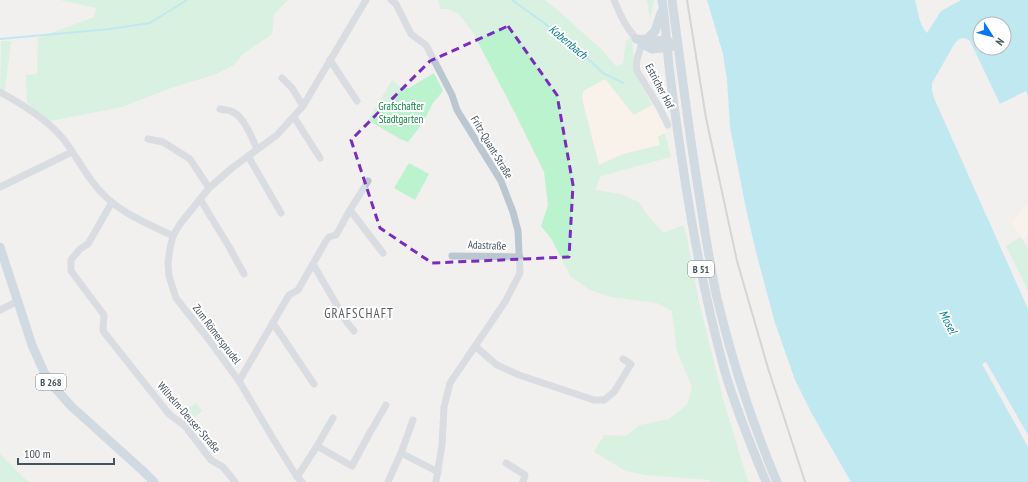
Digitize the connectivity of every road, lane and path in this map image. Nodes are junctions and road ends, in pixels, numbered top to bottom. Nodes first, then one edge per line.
1 (366, 0) edge
2 (391, 0) edge
3 (614, 0) edge
4 (672, 0) edge
5 (663, 2) edge
6 (642, 41) junction
7 (666, 45) junction
8 (678, 46) junction
9 (652, 49) junction
10 (637, 57) junction
11 (330, 60) junction
12 (282, 78) dead end
13 (0, 92) edge
14 (357, 101) dead end
15 (303, 106) junction
16 (220, 109) dead end
17 (294, 116) junction
18 (668, 125) dead end
19 (148, 139) dead end
20 (257, 149) junction
21 (72, 152) junction
22 (248, 156) junction
23 (320, 158) dead end
24 (368, 181) dead end
25 (0, 188) edge
26 (209, 188) junction
27 (200, 199) junction
28 (112, 202) junction
29 (350, 210) junction
30 (281, 213) dead end
31 (173, 236) junction
32 (0, 247) edge
33 (383, 253) dead end
34 (452, 256) dead end
35 (520, 257) junction
36 (3, 264) edge
37 (313, 264) junction
38 (244, 274) dead end
39 (18, 301) junction
40 (0, 310) edge
41 (273, 323) junction
42 (354, 330) dead end
43 (476, 347) junction
44 (623, 359) dead end
45 (239, 381) junction
46 (314, 384) dead end
47 (386, 405) dead end
48 (333, 418) dead end
49 (412, 420) dead end
50 (316, 446) junction
51 (401, 453) junction
52 (506, 463) dead end
53 (438, 472) junction
54 (299, 479) edge
55 (154, 482) edge
56 (235, 482) edge
57 (388, 482) edge
58 (436, 482) edge
59 (523, 482) edge
60 (766, 482) edge
61 (777, 482) edge

1 - 11 street, Zum Römersprudel
2 - 35 street, Fritz-Quant-Straße
3 - 6 street
4 - 8 main road, B 51
5 - 6 main road
5 - 7 main road, B 51
6 - 7 main road
6 - 9 main road
6 - 10 street, Estricher Hof
7 - 8 main road
7 - 9 main road
7 - 60 main road, B 51
8 - 61 main road, B 51
9 - 10 street, Estricher Hof
10 - 18 street, Estricher Hof
11 - 14 street
11 - 15 street, Zum Römersprudel
12 - 15 street
13 - 21 street
15 - 17 street, Zum Römersprudel
16 - 20 street
17 - 20 street, Zum Römersprudel
17 - 23 street
19 - 26 street
20 - 22 street, Zum Römersprudel
21 - 25 street
21 - 28 street
22 - 26 street, Zum Römersprudel
22 - 30 street
24 - 29 street
26 - 27 street, Zum Römersprudel
27 - 31 street, Zum Römersprudel
27 - 38 street
28 - 31 street
28 - 56 street, Wilhelm-Deuser-Straße
29 - 33 street
29 - 37 street
31 - 45 street, Zum Römersprudel
32 - 36 main road, B 268
34 - 35 street, Adastraße
35 - 43 street, Fritz-Quant-Straße
36 - 39 main road, B 268
37 - 41 street
37 - 42 street
39 - 40 street
39 - 55 main road, B 268
41 - 45 street
41 - 46 street
43 - 44 street
43 - 53 street, Fritz-Quant-Straße
45 - 54 street, Zum Römersprudel
47 - 50 street
48 - 50 street, Zum Römersprudel
49 - 51 street
50 - 54 street, Zum Römersprudel
51 - 53 street
51 - 57 street
52 - 59 street
53 - 58 street, Fritz-Quant-Straße

